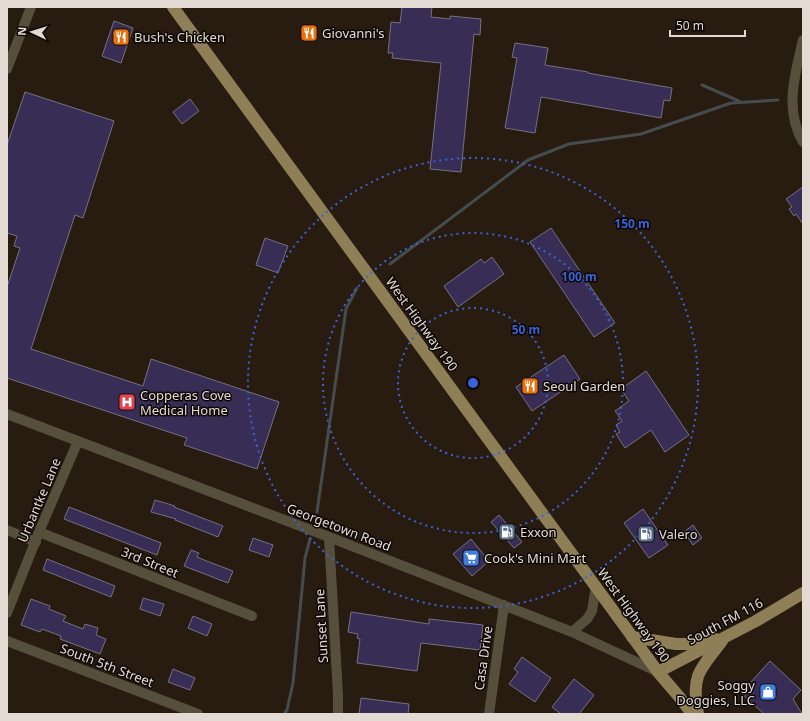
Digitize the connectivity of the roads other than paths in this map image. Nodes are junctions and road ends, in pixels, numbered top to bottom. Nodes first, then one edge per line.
1 (31, 7) edge
2 (173, 7) edge
3 (803, 40) edge
4 (7, 69) edge
5 (803, 142) edge
6 (7, 414) edge
7 (78, 441) junction
8 (7, 530) edge
9 (38, 537) junction
10 (329, 537) junction
11 (596, 586) junction
12 (803, 593) edge
13 (504, 605) junction
14 (7, 613) edge
15 (252, 616) dead end
16 (572, 632) junction
17 (728, 636) junction
18 (632, 637) junction
19 (7, 641) edge
20 (658, 672) junction
21 (198, 714) edge
22 (338, 714) edge
23 (489, 714) edge
24 (692, 714) edge
25 (698, 714) edge

1 - 4 street
2 - 11 main road, West Highway 190
3 - 5 street
6 - 7 street, Georgetown Road
7 - 9 street, Urbantke Lane
7 - 10 street, Georgetown Road
8 - 9 street, 3rd Street
9 - 14 street, Urbantke Lane
9 - 15 street, 3rd Street
10 - 13 street, Georgetown Road
10 - 22 street, Sunset Lane
11 - 16 street
11 - 18 main road, West Highway 190
12 - 17 main road, South FM 116
13 - 16 street, Georgetown Road
13 - 23 street, Casa Drive
16 - 20 street, Georgetown Road
17 - 18 main road
17 - 20 main road, South FM 116
17 - 25 main road
18 - 20 main road, West Highway 190
19 - 21 street, South 5th Street
20 - 24 main road, West Highway 190

